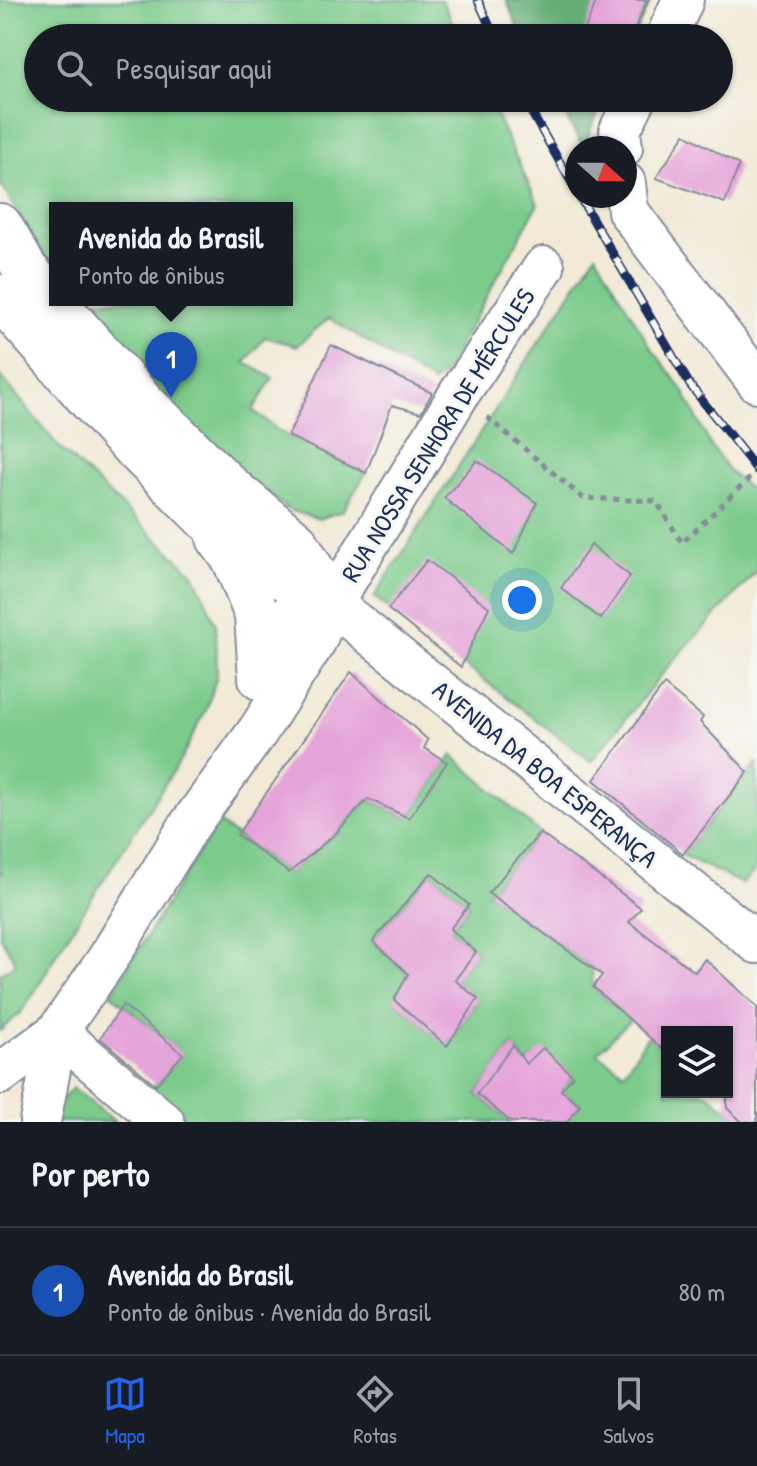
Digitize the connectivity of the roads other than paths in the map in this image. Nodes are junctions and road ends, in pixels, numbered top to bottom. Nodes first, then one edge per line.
1 (683, 0) edge
2 (672, 24) edge
3 (629, 112) edge
4 (621, 136) edge
5 (628, 208) edge
6 (0, 226) edge
7 (544, 267) dead end
8 (49, 296) edge
9 (0, 297) edge
10 (58, 306) edge
11 (757, 382) edge
12 (204, 516) junction
13 (332, 604) junction
14 (261, 678) junction
15 (227, 773) junction
16 (757, 943) edge
17 (57, 1032) junction
18 (0, 1074) edge
19 (40, 1122) edge
20 (164, 1122) edge

1 - 2 street
3 - 4 street
5 - 11 street
6 - 8 main road
7 - 13 street, RUA NOSSA SENHORA DE MÉRCULES
9 - 12 main road
10 - 13 main road
12 - 13 main road
12 - 14 main road
13 - 14 street, RUA NOSSA SENHORA DE MÉRCULES
13 - 15 street, RUA NOSSA SENHORA DE MÉRCULES
13 - 16 street, AVENIDA DA BOA ESPERANÇA
14 - 15 street, RUA NOSSA SENHORA DE MÉRCULES
15 - 17 street, RUA NOSSA SENHORA DE MÉRCULES
17 - 18 street, RUA NOSSA SENHORA DE MÉRCULES
17 - 19 street
17 - 20 street

